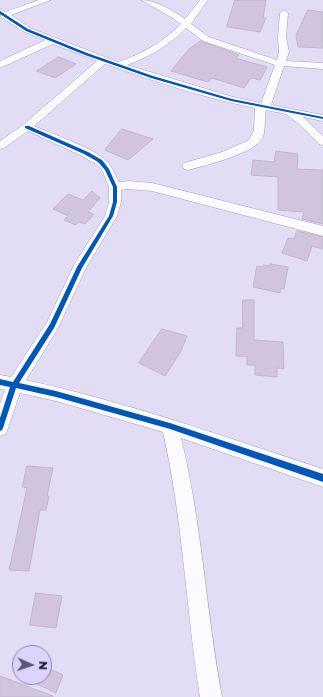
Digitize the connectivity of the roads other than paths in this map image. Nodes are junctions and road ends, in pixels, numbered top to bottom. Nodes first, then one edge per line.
1 (47, 0) edge
2 (145, 0) edge
3 (204, 0) edge
4 (1, 13) edge
5 (284, 13) dead end
6 (185, 25) junction
7 (53, 40) junction
8 (104, 60) junction
9 (281, 64) junction
10 (0, 65) edge
11 (119, 65) junction
12 (323, 66) edge
13 (263, 107) junction
14 (287, 111) junction
15 (323, 118) edge
16 (27, 127) junction
17 (323, 142) edge
18 (0, 146) edge
19 (188, 166) dead end
20 (115, 187) junction
21 (323, 230) edge
22 (7, 384) edge
23 (170, 426) junction
24 (0, 428) edge
25 (323, 478) edge
26 (211, 697) edge

1 - 4 street
2 - 6 street
3 - 6 street
4 - 7 street
5 - 9 street
6 - 9 street
6 - 11 street
7 - 8 street
7 - 10 street
8 - 11 street
8 - 16 street
9 - 12 street
9 - 13 street
11 - 13 street
13 - 14 street
13 - 19 street
14 - 15 street
14 - 17 street
16 - 18 street
16 - 20 street
20 - 21 street
20 - 22 street
22 - 23 street
22 - 24 street
23 - 25 street
23 - 26 street

